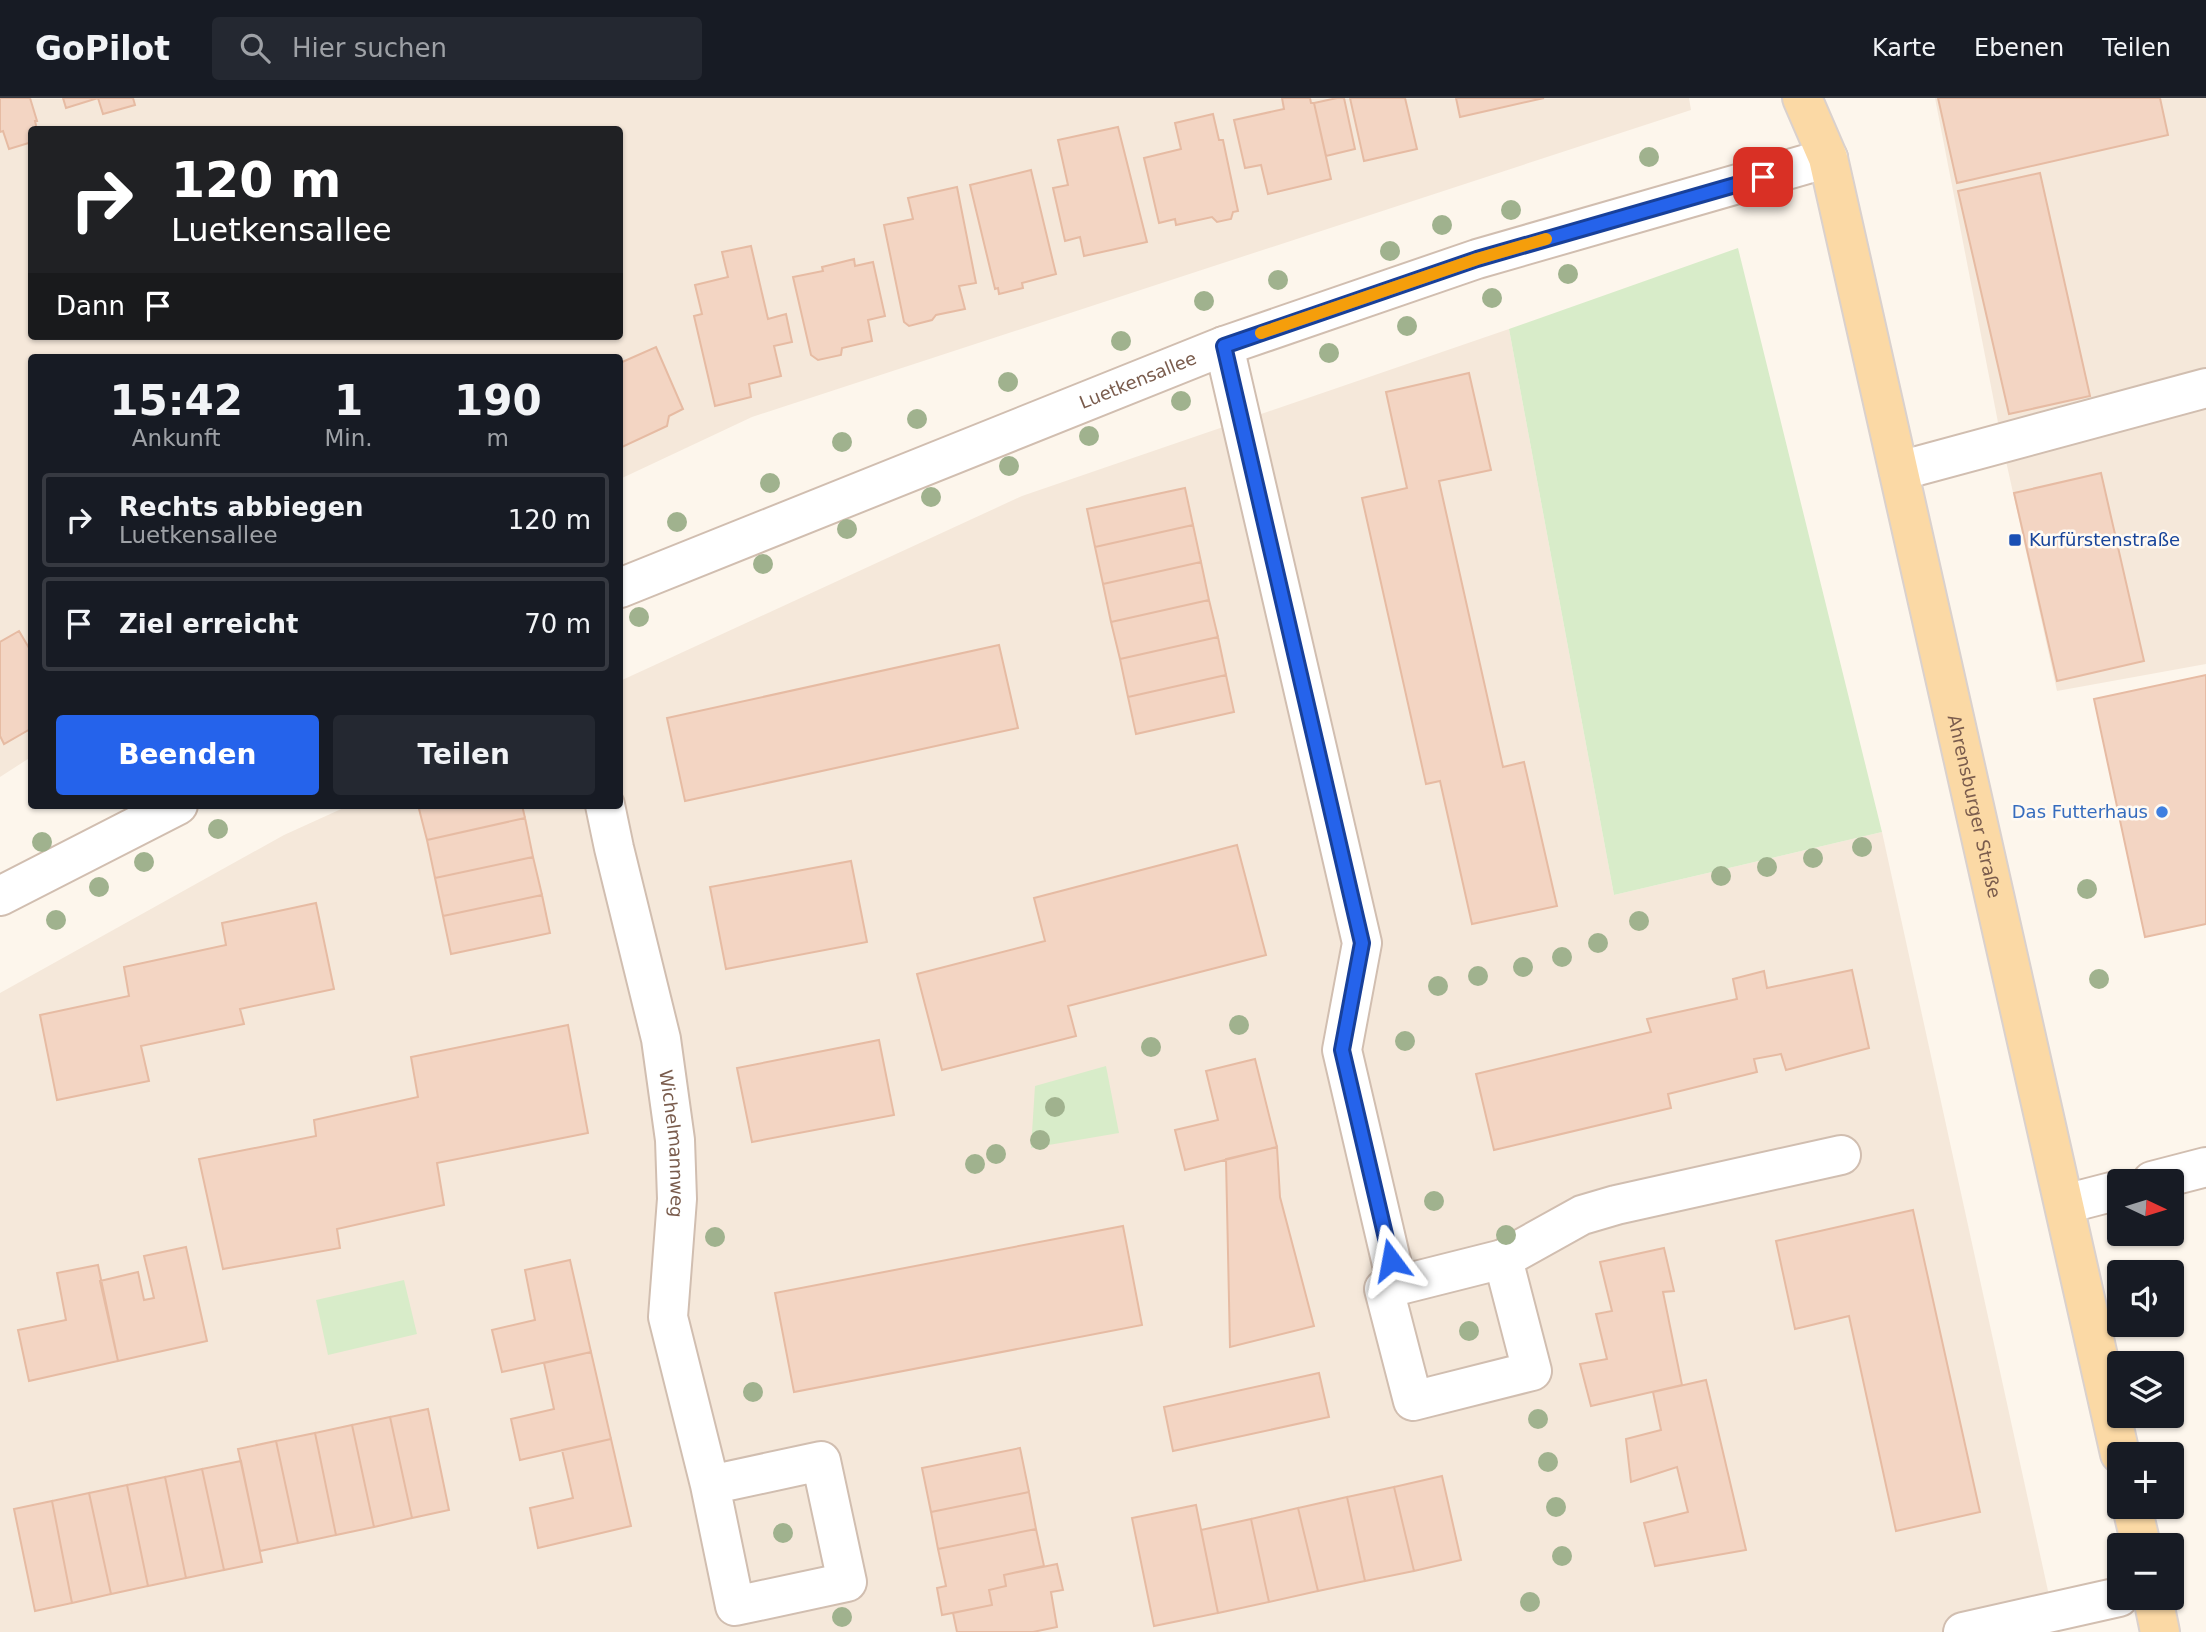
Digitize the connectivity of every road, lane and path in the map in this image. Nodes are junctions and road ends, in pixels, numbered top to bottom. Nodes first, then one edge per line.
1 (1802, 98) edge
2 (1829, 98) edge
3 (1828, 158) junction
4 (1224, 346) junction
5 (2206, 388) edge
6 (1899, 471) junction
7 (623, 587) edge
8 (170, 809) edge
9 (606, 809) edge
10 (0, 896) edge
11 (1841, 1155) dead end
12 (2206, 1167) edge
13 (2184, 1173) edge
14 (2107, 1193) edge
15 (2065, 1205) junction
16 (1503, 1259) junction
17 (1396, 1286) junction
18 (2117, 1442) edge
19 (710, 1485) dead end
20 (2107, 1600) edge
21 (2155, 1610) edge
22 (1963, 1632) edge
23 (2160, 1632) edge

1 - 3 main road, Ahrensburger Straße
2 - 3 main road, Ahrensburger Straße
3 - 4 street, Luetkensallee
3 - 6 main road, Ahrensburger Straße
4 - 7 street, Luetkensallee
4 - 17 street
5 - 6 street
6 - 15 main road, Ahrensburger Straße
8 - 10 street
9 - 19 street, Wichelmannweg
11 - 16 street
12 - 13 street
14 - 15 street
15 - 18 main road, Ahrensburger Straße
16 - 17 street
16 - 17 street
20 - 22 street
21 - 23 main road

